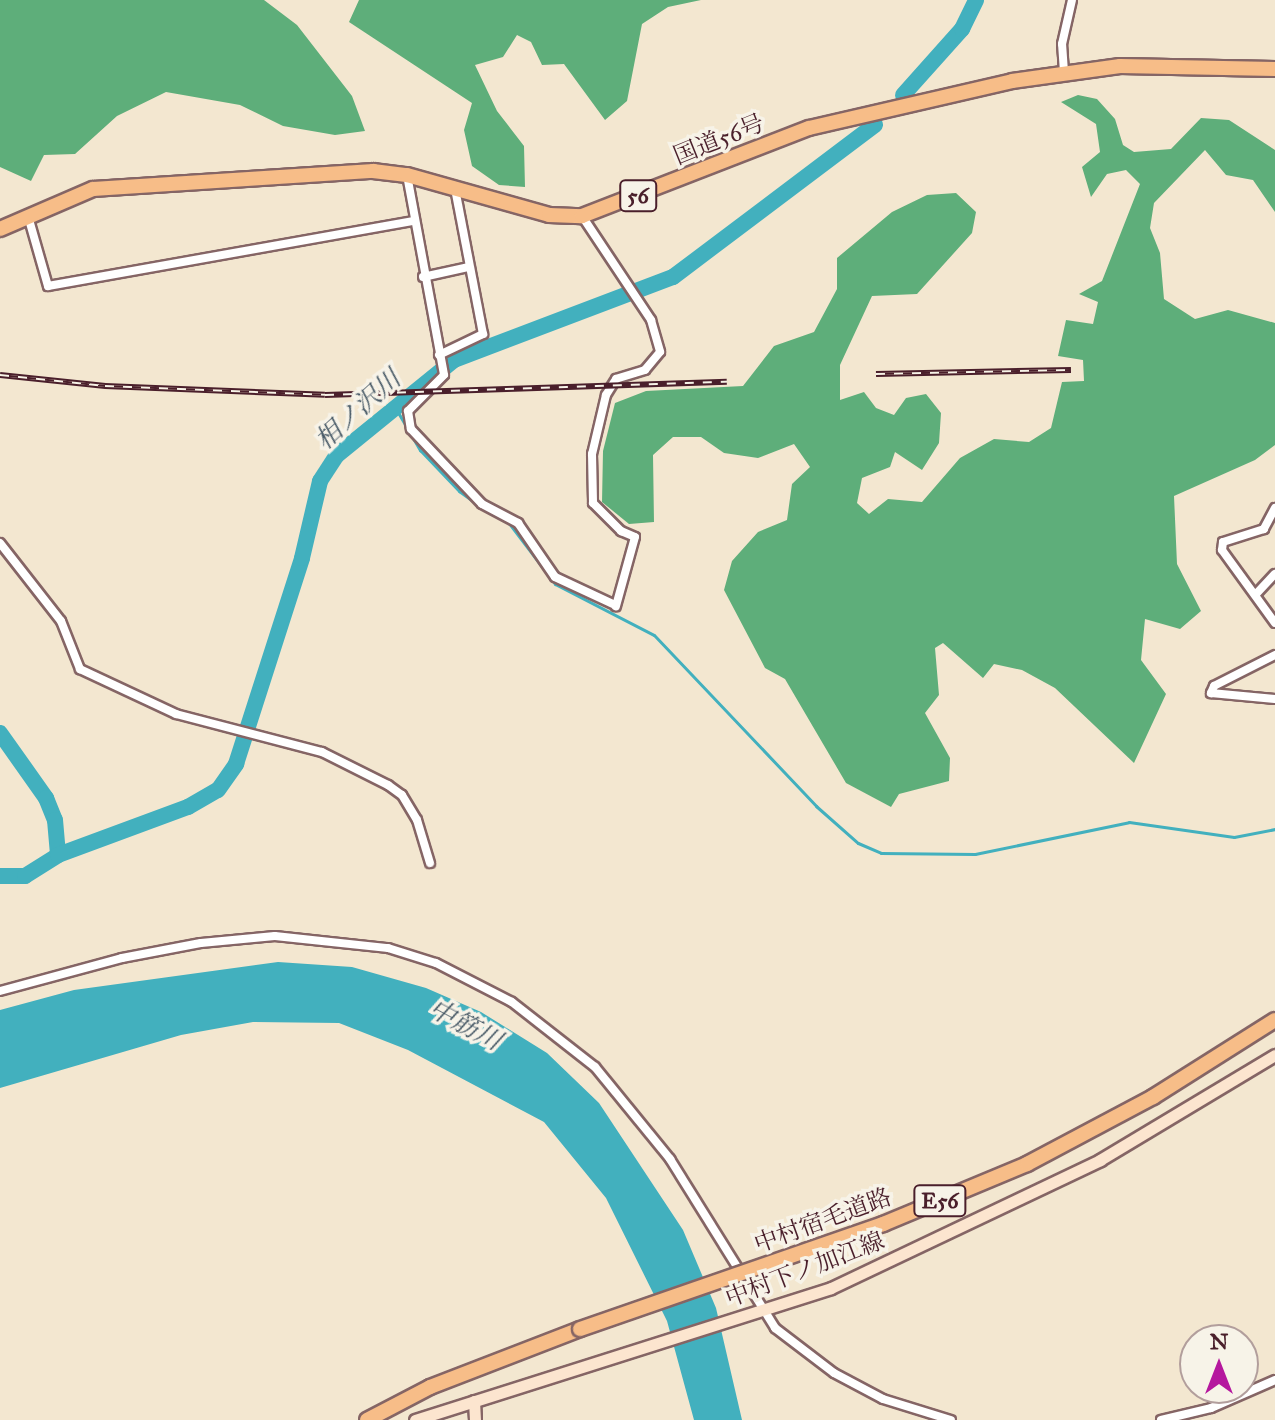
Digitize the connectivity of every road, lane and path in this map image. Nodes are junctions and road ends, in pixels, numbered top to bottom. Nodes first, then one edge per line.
1 (1072, 0) edge
2 (1275, 69) edge
3 (1064, 72) junction
4 (407, 175) junction
5 (455, 189) junction
6 (28, 214) junction
7 (582, 216) junction
8 (412, 221) junction
9 (0, 229) edge
10 (468, 267) junction
11 (423, 277) junction
12 (440, 357) junction
13 (1275, 508) edge
14 (0, 543) edge
15 (1275, 574) edge
16 (1257, 593) junction
17 (1275, 623) edge
18 (1275, 655) edge
19 (1275, 699) edge
20 (430, 863) dead end
21 (0, 991) edge
22 (1275, 1020) edge
23 (1275, 1055) edge
24 (767, 1311) junction
25 (1275, 1380) edge
26 (474, 1401) junction
27 (367, 1420) edge
28 (415, 1420) edge
29 (475, 1420) edge
30 (951, 1420) edge
31 (1161, 1420) edge

1 - 3 street
2 - 3 highway, 国道56号 / 56
3 - 7 highway, 国道56号 / 56
4 - 5 highway, 国道56号 / 56
4 - 6 highway, 国道56号 / 56
4 - 8 street
5 - 7 highway, 国道56号 / 56
5 - 10 street
6 - 8 street
6 - 9 highway, 国道56号 / 56
7 - 12 street
8 - 11 street
10 - 11 street
10 - 12 street
11 - 12 street
13 - 16 street
14 - 20 street
15 - 16 street
16 - 17 street
18 - 19 street
21 - 24 street
22 - 27 highway, 中村宿毛道路 / E56, bridge
23 - 24 main road, 中村下ノ加江線
24 - 26 main road, 中村下ノ加江線
24 - 30 street
25 - 31 street
26 - 28 main road, 中村下ノ加江線
26 - 29 main road

